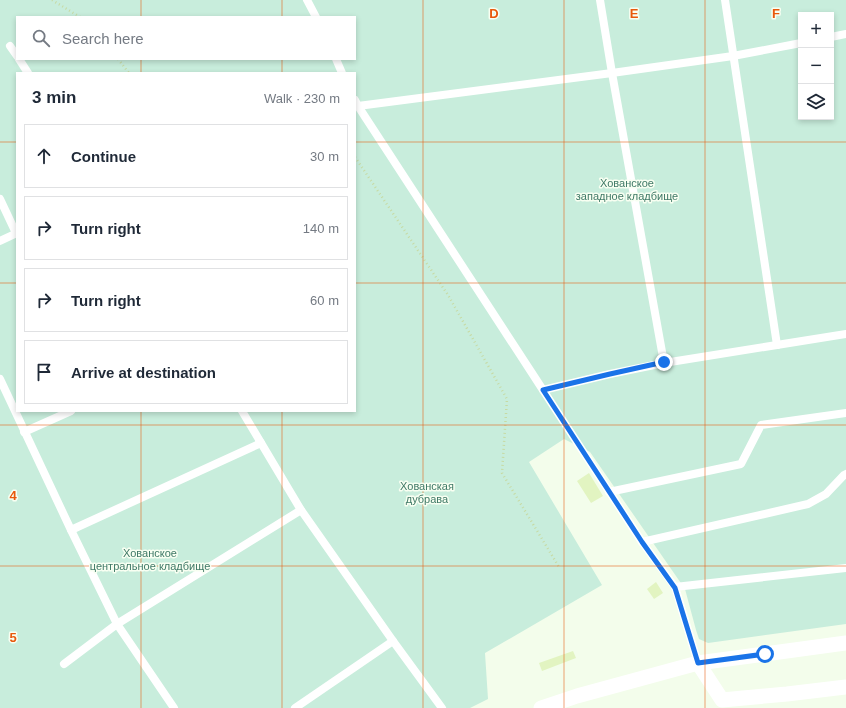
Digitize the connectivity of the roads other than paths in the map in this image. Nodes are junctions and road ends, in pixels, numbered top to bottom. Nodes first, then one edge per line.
1 (307, 0) edge
2 (600, 0) edge
3 (725, 0) edge
4 (315, 16) edge
5 (846, 34) edge
6 (834, 36) edge
7 (798, 44) edge
8 (10, 46) dead end
9 (16, 55) edge
10 (733, 56) junction
11 (20, 60) edge
12 (336, 60) edge
13 (27, 72) edge
14 (342, 72) edge
15 (612, 73) junction
16 (356, 103) edge
17 (0, 199) edge
18 (16, 231) edge
19 (16, 233) edge
20 (0, 241) edge
21 (846, 334) edge
22 (777, 345) junction
23 (664, 362) junction
24 (0, 379) edge
25 (543, 390) junction
26 (69, 412) edge
27 (243, 412) edge
28 (846, 413) edge
29 (24, 432) junction
30 (261, 443) junction
31 (846, 474) edge
32 (609, 492) junction
33 (301, 510) junction
34 (71, 530) junction
35 (642, 542) junction
36 (846, 568) edge
37 (675, 588) junction
38 (117, 624) junction
39 (393, 641) junction
40 (846, 643) edge
41 (698, 663) junction
42 (64, 664) dead end
43 (846, 687) edge
44 (174, 708) edge
45 (295, 708) edge
46 (442, 708) edge
47 (541, 708) edge

1 - 4 lane
2 - 15 lane
3 - 10 lane
5 - 6 lane
7 - 10 lane
8 - 9 lane
10 - 15 lane
10 - 22 lane
11 - 13 lane
12 - 14 lane
15 - 16 lane
15 - 23 lane
16 - 25 lane
17 - 18 lane
19 - 20 lane
21 - 22 lane
22 - 23 lane
23 - 25 lane
24 - 29 lane
25 - 32 lane
26 - 29 lane
27 - 30 lane
28 - 32 lane
29 - 34 lane
30 - 33 lane
30 - 34 lane
31 - 35 lane
32 - 35 lane
33 - 38 lane
33 - 39 lane
34 - 38 lane
35 - 37 lane
36 - 37 lane
37 - 41 lane
38 - 42 lane
38 - 44 lane
39 - 45 lane
39 - 46 lane
40 - 41 street
41 - 43 street
41 - 47 street

